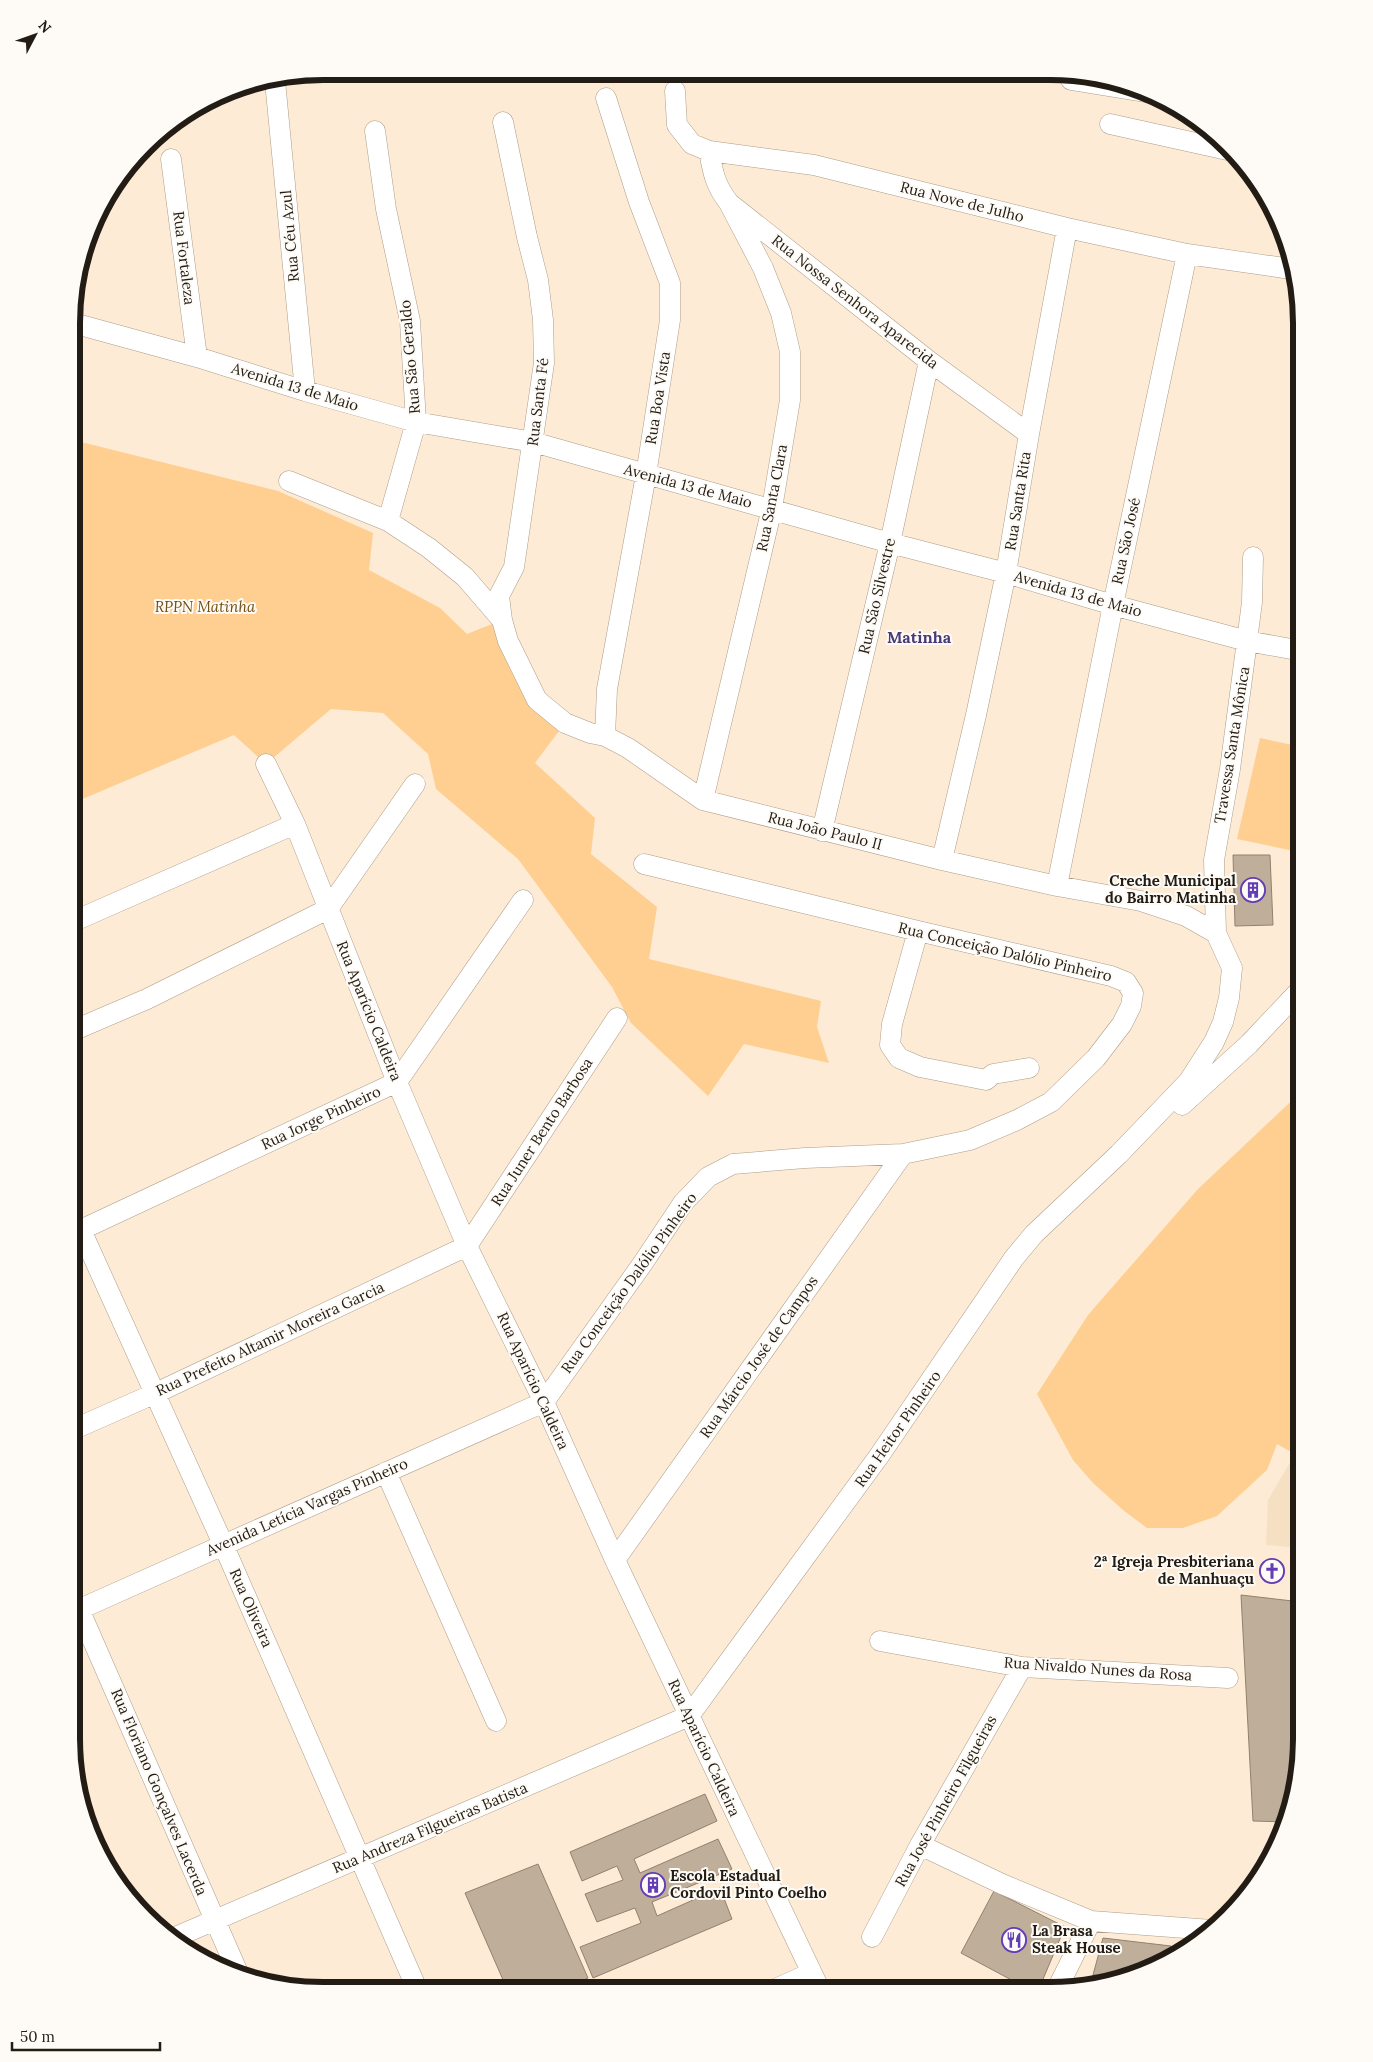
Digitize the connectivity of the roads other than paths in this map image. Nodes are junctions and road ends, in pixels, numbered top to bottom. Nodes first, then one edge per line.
1 (275, 85) edge
2 (674, 91) dead end
3 (606, 98) dead end
4 (503, 122) dead end
5 (1110, 124) dead end
6 (375, 131) dead end
7 (1219, 148) edge
8 (709, 151) junction
9 (171, 159) dead end
10 (729, 203) junction
11 (1067, 228) junction
12 (1187, 254) junction
13 (1287, 268) edge
14 (80, 326) edge
15 (197, 357) junction
16 (929, 361) junction
17 (305, 391) junction
18 (416, 422) junction
19 (1029, 434) junction
20 (533, 442) junction
21 (646, 474) junction
22 (289, 481) dead end
23 (772, 508) junction
24 (388, 521) junction
25 (890, 543) junction
26 (1254, 557) dead end
27 (1006, 573) junction
28 (1113, 605) junction
29 (502, 620) junction
30 (1247, 641) junction
31 (1293, 649) edge
32 (605, 736) junction
33 (266, 764) dead end
34 (415, 784) dead end
35 (703, 800) junction
36 (295, 824) junction
37 (822, 831) junction
38 (942, 860) junction
39 (644, 864) dead end
40 (1057, 886) junction
41 (523, 900) dead end
42 (328, 909) junction
43 (80, 918) edge
44 (918, 931) junction
45 (1216, 933) junction
46 (1293, 999) edge
47 (617, 1018) dead end
48 (80, 1028) edge
49 (1029, 1068) dead end
50 (397, 1082) junction
51 (904, 1154) junction
52 (1120, 1154) junction
53 (80, 1231) edge
54 (80, 1238) edge
55 (467, 1246) junction
56 (156, 1393) junction
57 (544, 1402) junction
58 (80, 1426) edge
59 (386, 1472) junction
60 (223, 1544) junction
61 (615, 1560) junction
62 (80, 1609) edge
63 (80, 1622) edge
64 (880, 1641) dead end
65 (1022, 1667) junction
66 (1228, 1678) dead end
67 (689, 1716) junction
68 (496, 1720) dead end
69 (920, 1846) junction
70 (360, 1858) junction
71 (214, 1919) junction
72 (1091, 1921) junction
73 (1198, 1932) edge
74 (180, 1936) edge
75 (872, 1937) dead end
76 (235, 1966) edge
77 (1061, 1981) edge
78 (414, 1982) edge
79 (815, 1982) edge

1 - 17 street, Rua Céu Azul
2 - 8 street, Rua Nove de Julho
3 - 21 street, Rua Boa Vista
4 - 20 street, Rua Santa Fé
5 - 7 street
6 - 18 street, Rua São Geraldo
8 - 10 street, Rua Nossa Senhora Aparecida
8 - 11 street, Rua Nove de Julho
9 - 15 street, Rua Fortaleza
10 - 16 street, Rua Nossa Senhora Aparecida
10 - 23 street, Rua Santa Clara
11 - 12 street, Rua Nove de Julho
11 - 19 street, Rua Santa Rita
12 - 13 street, Rua Nove de Julho
12 - 28 street, Rua São José
14 - 15 street, Avenida 13 de Maio
15 - 17 street, Avenida 13 de Maio
16 - 19 street, Rua Nossa Senhora Aparecida
16 - 25 street, Rua São Silvestre
17 - 18 street, Avenida 13 de Maio
18 - 20 street, Avenida 13 de Maio
18 - 24 street, Rua São Geraldo
19 - 27 street, Rua Santa Rita
20 - 21 street, Avenida 13 de Maio
20 - 29 street, Rua Santa Fé
21 - 23 street, Avenida 13 de Maio
21 - 32 street, Rua Boa Vista
22 - 24 street, Rua João Paulo II
23 - 25 street, Avenida 13 de Maio
23 - 35 street, Rua Santa Clara
24 - 29 street, Rua João Paulo II
25 - 27 street, Avenida 13 de Maio
25 - 37 street, Rua São Silvestre
26 - 30 street, Travessa Santa Mônica
27 - 28 street, Avenida 13 de Maio
27 - 38 street, Rua Santa Rita
28 - 30 street, Avenida 13 de Maio
28 - 40 street, Rua São José
29 - 32 street, Rua João Paulo II
30 - 31 street, Avenida 13 de Maio
30 - 45 street, Travessa Santa Mônica
32 - 35 street, Rua João Paulo II
33 - 36 street, Rua Aparício Caldeira
34 - 42 street
35 - 37 street, Rua João Paulo II
36 - 42 street, Rua Aparício Caldeira
36 - 43 street
37 - 38 street, Rua João Paulo II
38 - 40 street, Rua João Paulo II
39 - 44 street, Rua Conceição Dalólio Pinheiro
40 - 45 street, Rua João Paulo II
41 - 50 street, Rua Jorge Pinheiro
42 - 48 street
42 - 50 street, Rua Aparício Caldeira
44 - 49 street
44 - 51 street, Rua Conceição Dalólio Pinheiro
45 - 52 street
46 - 52 street
47 - 55 street, Rua Juner Bento Barbosa
50 - 53 street, Rua Jorge Pinheiro
50 - 55 street, Rua Aparício Caldeira
51 - 57 street, Rua Conceição Dalólio Pinheiro
51 - 61 street, Rua Márcio José de Campos
52 - 67 street, Rua Heitor Pinheiro
54 - 56 street, Rua Oliveira
55 - 56 street, Rua Prefeito Altamir Moreira Garcia
55 - 57 street, Rua Aparício Caldeira
56 - 58 street, Rua Prefeito Altamir Moreira Garcia
56 - 60 street, Rua Oliveira
57 - 59 street, Avenida Letícia Vargas Pinheiro
57 - 61 street, Rua Aparício Caldeira
59 - 60 street, Avenida Letícia Vargas Pinheiro
59 - 68 street
60 - 62 street, Avenida Letícia Vargas Pinheiro
60 - 70 street, Rua Oliveira
61 - 67 street, Rua Aparício Caldeira
63 - 71 street, Rua Floriano Gonçalves Lacerda
64 - 65 street, Rua Nivaldo Nunes da Rosa
65 - 66 street, Rua Nivaldo Nunes da Rosa
65 - 69 street, Rua José Pinheiro Filgueiras
67 - 70 street, Rua Andreza Filgueiras Batista
67 - 79 street, Rua Aparício Caldeira
69 - 72 street
69 - 75 street, Rua José Pinheiro Filgueiras
70 - 71 street, Rua Andreza Filgueiras Batista
70 - 78 street, Rua Oliveira
71 - 74 street, Rua Andreza Filgueiras Batista
71 - 76 street, Rua Floriano Gonçalves Lacerda
72 - 73 street
72 - 77 street

